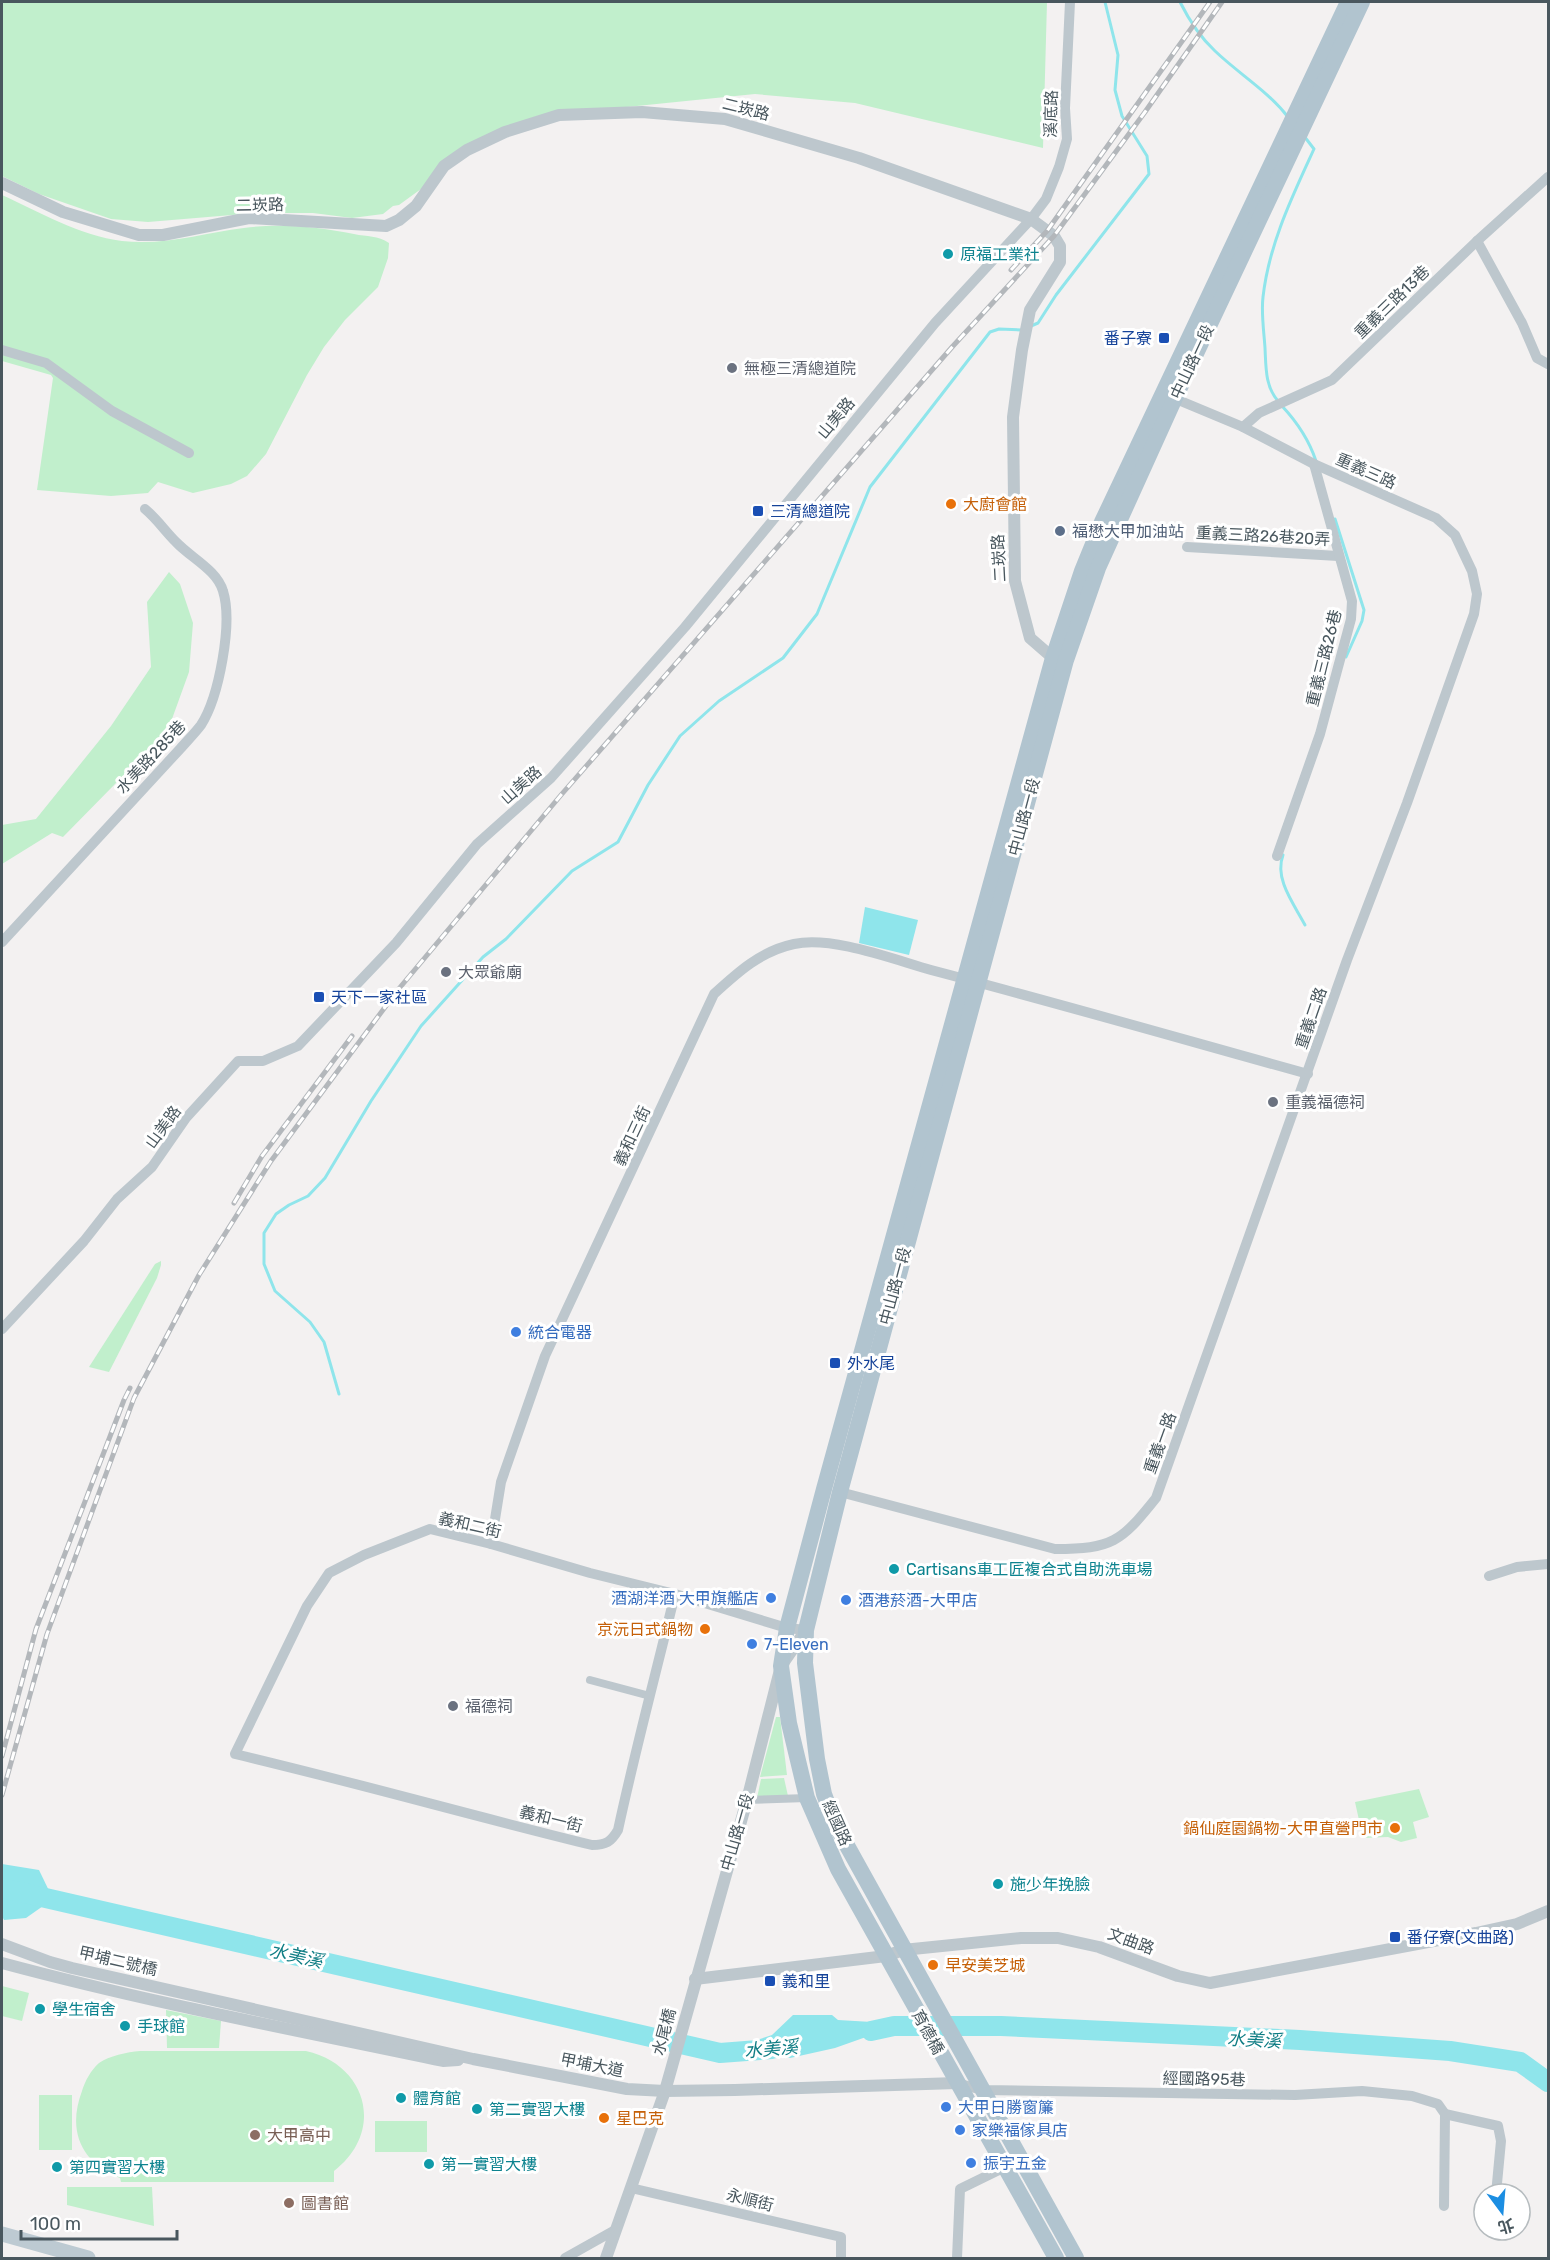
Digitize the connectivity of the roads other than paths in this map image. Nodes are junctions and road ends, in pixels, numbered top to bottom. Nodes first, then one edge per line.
1 (1070, 2) edge
2 (1348, 2) edge
3 (1362, 2) edge
4 (1548, 177) edge
5 (2, 183) edge
6 (1031, 219) junction
7 (1477, 241) junction
8 (2, 350) edge
9 (1548, 364) edge
10 (1169, 396) junction
11 (1244, 427) junction
12 (189, 453) dead end
13 (1314, 464) junction
14 (145, 509) dead end
15 (1187, 547) dead end
16 (1338, 556) junction
17 (1466, 637) joint
18 (1059, 659) junction
19 (1277, 856) dead end
20 (2, 942) edge
21 (972, 980) junction
22 (1308, 1074) junction
23 (2, 1329) edge
24 (840, 1492) junction
25 (491, 1544) junction
26 (1548, 1564) edge
27 (1489, 1575) dead end
28 (675, 1594) junction
29 (787, 1628) junction
30 (806, 1630) junction
31 (781, 1666) junction
32 (590, 1680) dead end
33 (650, 1696) junction
34 (235, 1754) joint
35 (807, 1798) junction
36 (747, 1800) junction
37 (1548, 1911) edge
38 (2, 1944) edge
39 (903, 1950) junction
40 (886, 1956) junction
41 (2, 1963) edge
42 (695, 1979) junction
43 (691, 1997) joint
44 (930, 1997) joint
45 (909, 1998) joint
46 (229, 2004) joint
47 (473, 2059) junction
48 (957, 2083) junction
49 (982, 2090) junction
50 (665, 2091) junction
51 (1445, 2114) junction
52 (1005, 2167) junction
53 (1497, 2182) edge
54 (631, 2188) junction
55 (1443, 2206) dead end
56 (615, 2230) junction
57 (2, 2234) edge
58 (88, 2259) edge
59 (565, 2259) edge
60 (606, 2259) edge
61 (841, 2259) edge
62 (957, 2259) edge
63 (1056, 2259) edge
64 (1076, 2259) edge

1 - 6 street, 溪底路
2 - 10 main road, 中山路一段
3 - 10 main road, 中山路一段
4 - 7 street, 重義三路13巷
5 - 6 street, 二崁路
6 - 18 street, 二崁路
6 - 23 street, 山美路
7 - 9 street
7 - 11 street, 重義三路13巷
8 - 12 street
10 - 11 street, 重義三路
10 - 18 main road, 中山路一段
11 - 13 street, 重義三路
13 - 16 street, 重義三路26巷
13 - 17 street, 重義三路
14 - 20 street, 水美路285巷
15 - 16 street, 重義三路26巷20弄
16 - 19 street, 重義三路26巷
17 - 22 street, 重義二路
18 - 21 main road, 中山路一段
21 - 22 street, 重義二路
21 - 24 main road, 中山路一段
21 - 25 street, 義和三街
21 - 29 main road, 中山路一段
22 - 24 street, 重義一路
24 - 30 main road, 中山路一段
25 - 28 street, 義和二街
25 - 34 street, 義和二街
26 - 27 street
28 - 29 street, 義和二街
28 - 33 street, 義和一街
29 - 30 street, 義和二街
29 - 31 main road, 中山路一段
30 - 31 street, 中山路一段
30 - 39 main road, 經國路
31 - 35 main road, 經國路
31 - 36 street, 中山路一段
32 - 33 street
33 - 34 street, 義和一街
35 - 36 street
35 - 40 main road, 經國路
36 - 42 street, 中山路一段
37 - 39 street, 文曲路
38 - 46 street, 甲埔二號橋
39 - 40 street, 文曲路
39 - 44 main road, 經國路
40 - 42 street, 文曲路
40 - 45 main road, 經國路
41 - 47 street
42 - 43 street, 中山路一段
43 - 50 street, 水尾橋
44 - 49 main road, 育德橋
45 - 48 main road, 育德橋
46 - 47 street, 甲埔大道
47 - 50 street, 甲埔大道
48 - 49 street, 經國路95巷
48 - 50 street, 甲埔大道
48 - 52 main road
49 - 51 street, 經國路95巷
49 - 64 main road
50 - 54 street
51 - 53 street, 經國路95巷
51 - 55 street
52 - 62 street
52 - 63 main road
54 - 56 street
54 - 61 street, 永順街
56 - 59 street
56 - 60 street
57 - 58 main road

